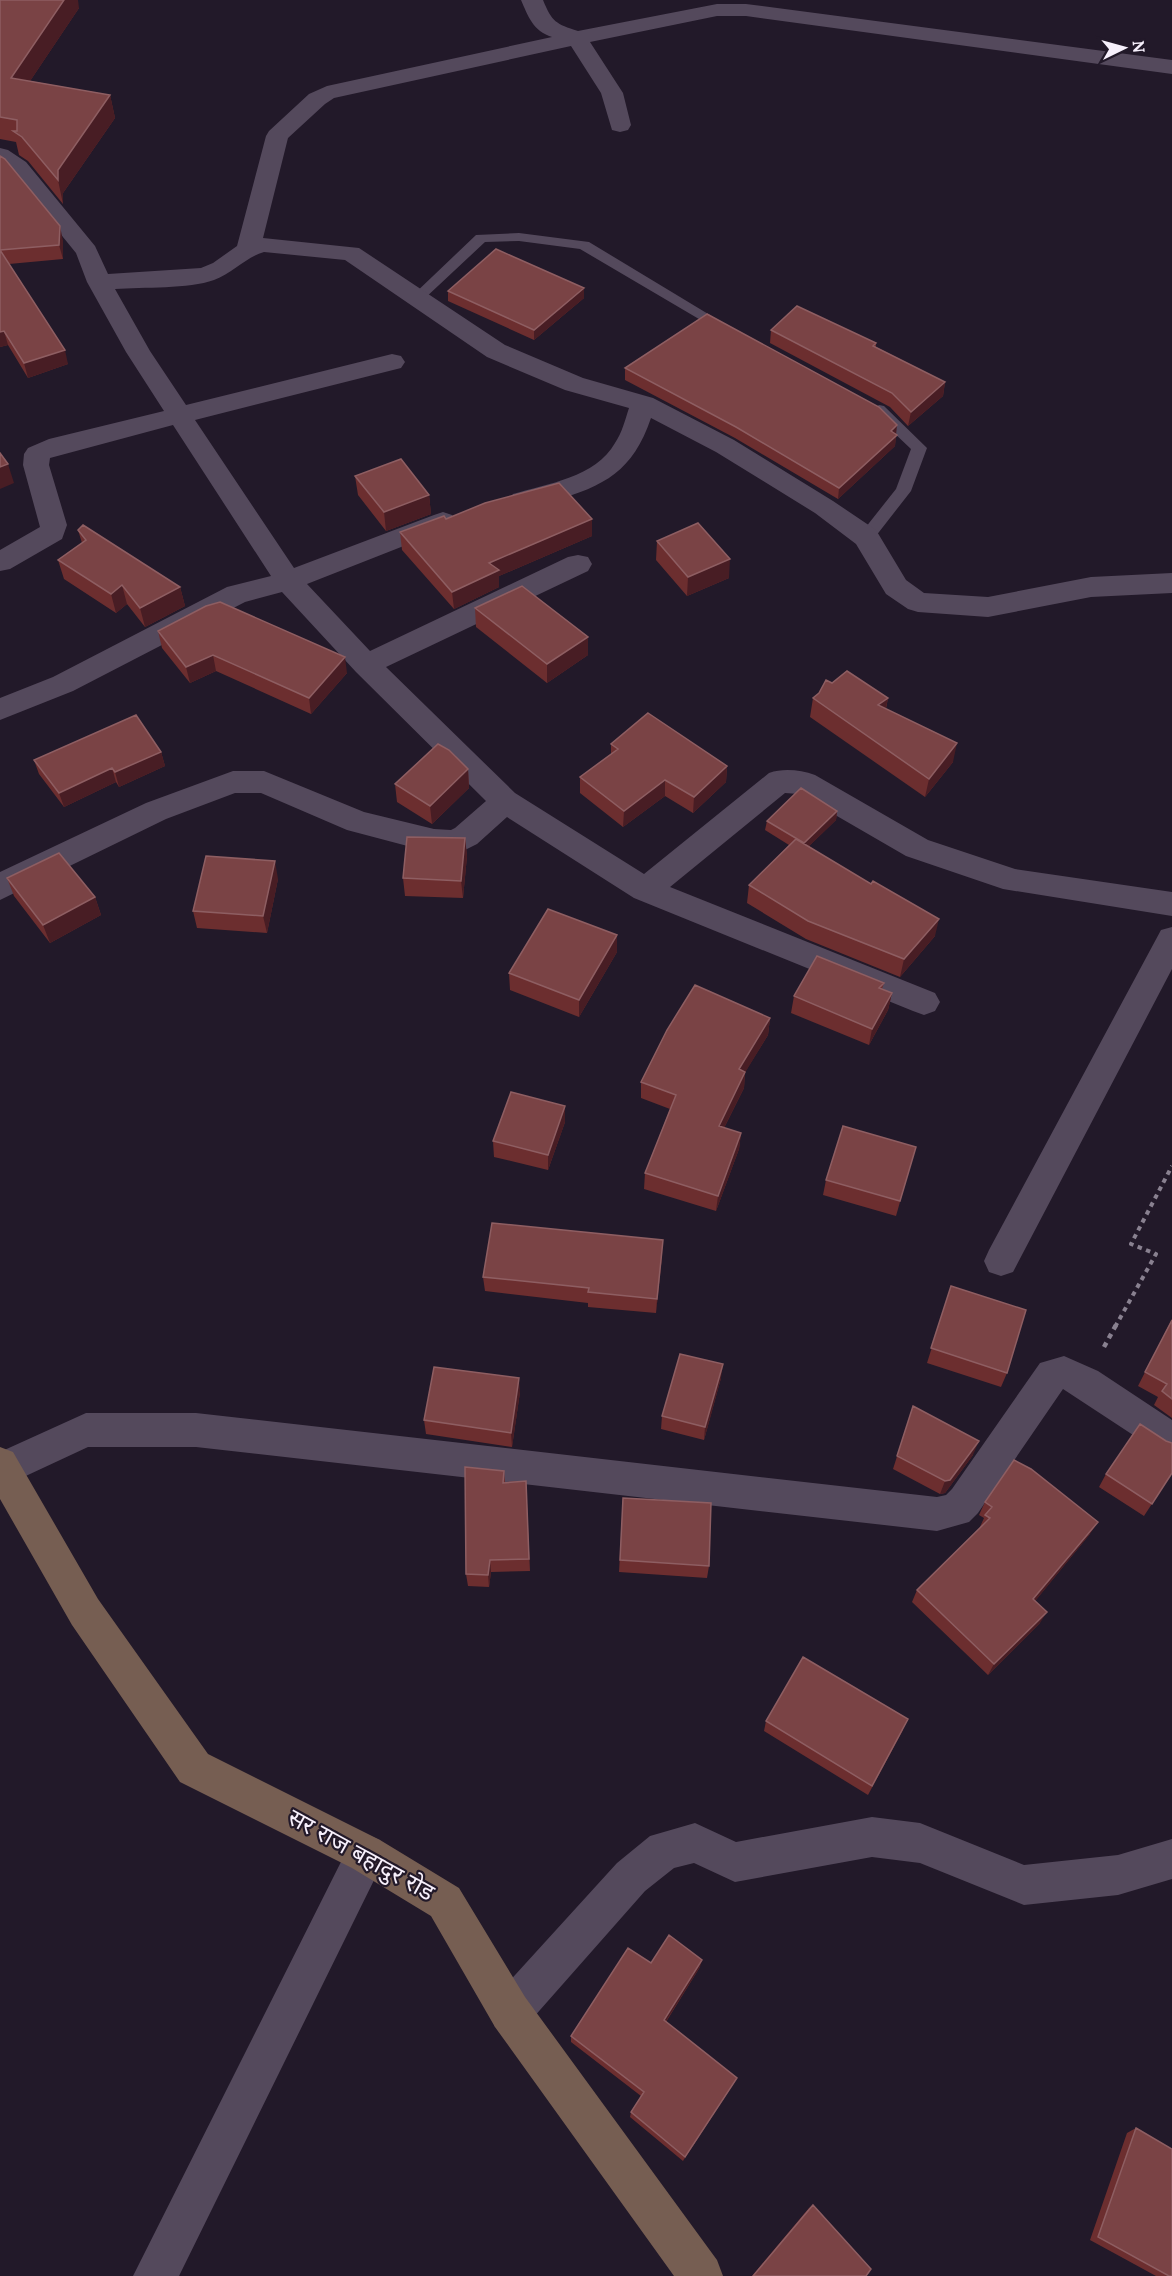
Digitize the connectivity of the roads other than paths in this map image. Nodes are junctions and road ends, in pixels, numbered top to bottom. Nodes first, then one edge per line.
1 (532, 0) edge
2 (577, 38) junction
3 (1172, 67) edge
4 (620, 125) dead end
5 (0, 155) edge
6 (248, 249) junction
7 (99, 282) junction
8 (418, 297) junction
9 (743, 338) edge
10 (392, 362) dead end
11 (864, 402) edge
12 (644, 404) junction
13 (181, 415) junction
14 (866, 537) junction
15 (0, 562) edge
16 (578, 564) dead end
17 (288, 581) junction
18 (1172, 583) edge
19 (366, 666) junction
20 (0, 709) edge
21 (505, 801) junction
22 (0, 888) edge
23 (645, 890) junction
24 (1172, 904) edge
25 (1172, 939) edge
26 (924, 1002) dead end
27 (1001, 1261) dead end
28 (1172, 1440) edge
29 (1, 1466) edge
30 (366, 1854) junction
31 (1172, 1859) edge
32 (510, 2012) junction
33 (164, 2271) edge
34 (701, 2276) edge

1 - 2 street
2 - 3 street
2 - 4 street
2 - 6 street
5 - 7 street
6 - 7 street
6 - 8 street
7 - 13 street
8 - 9 lane
8 - 12 street
10 - 13 street
11 - 14 lane
12 - 14 street
12 - 17 street
13 - 15 street
13 - 17 street
14 - 18 street
16 - 19 street
17 - 19 street
17 - 20 street
19 - 21 street
21 - 22 street
21 - 23 street
23 - 24 street
23 - 26 street
25 - 27 street
28 - 29 street
29 - 30 street, सर राज बहादुर रोड
30 - 32 street, सर राज बहादुर रोड
30 - 33 street
31 - 32 street
32 - 34 street, सर राज बहादुर रोड

